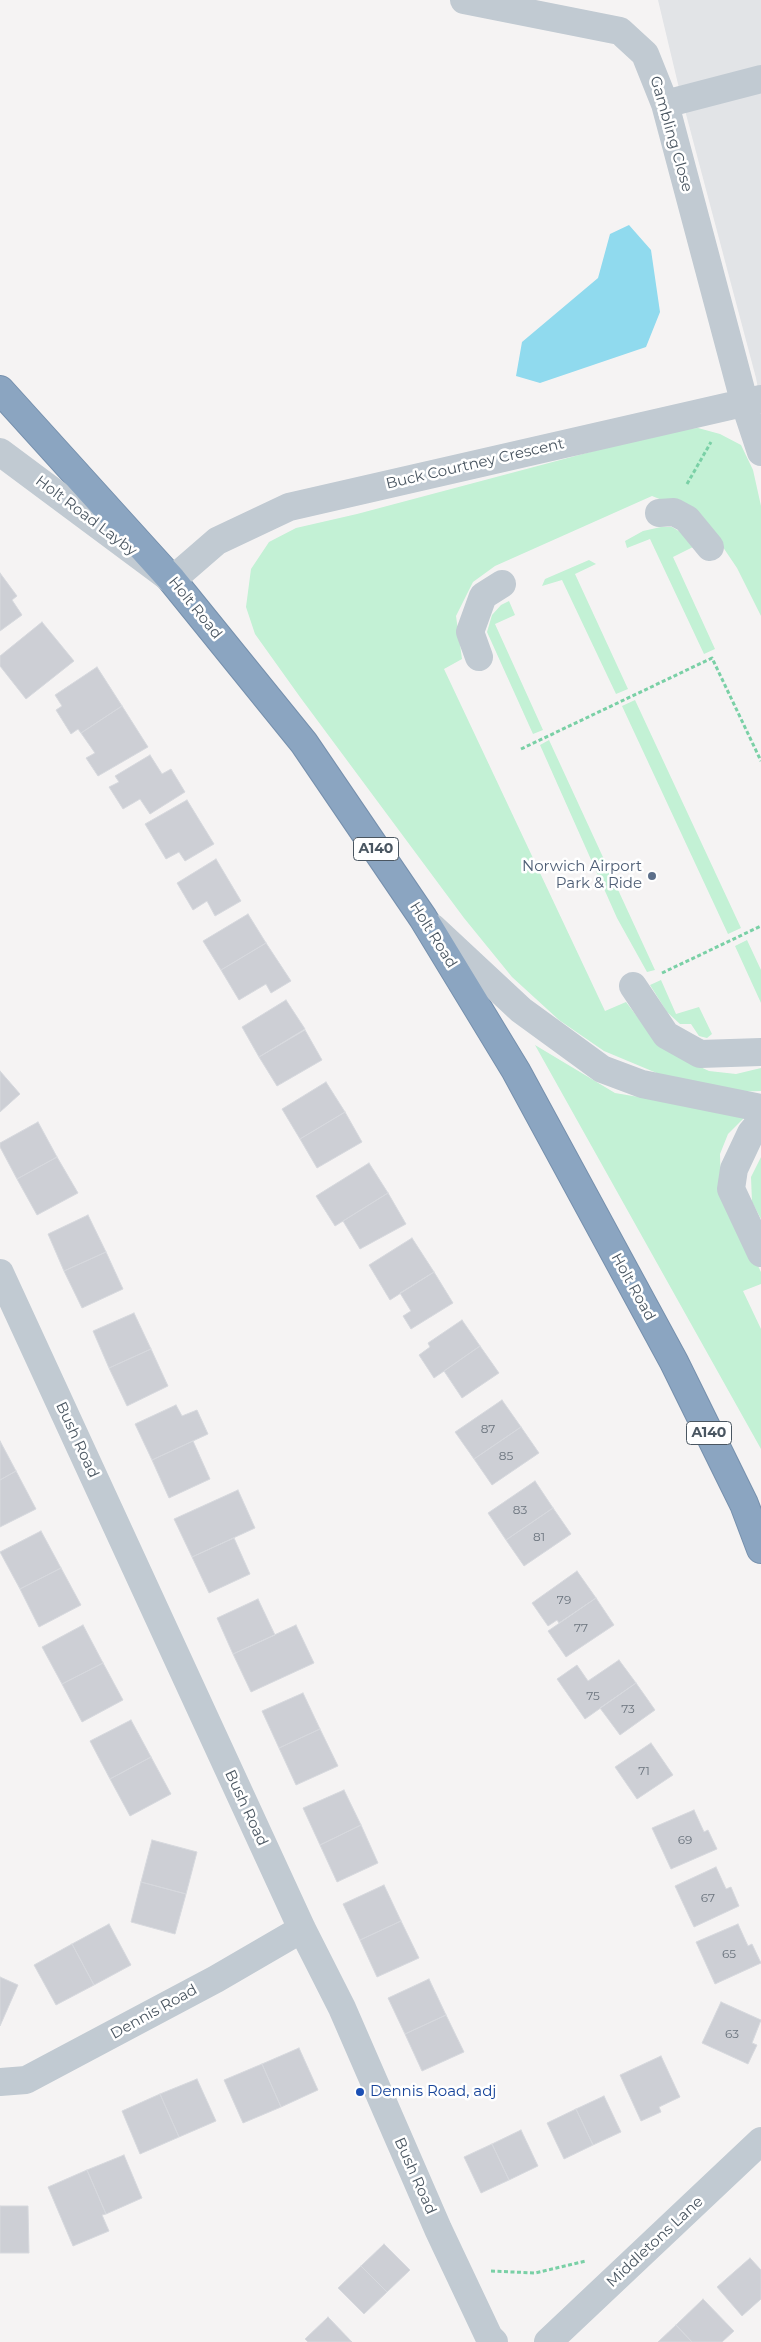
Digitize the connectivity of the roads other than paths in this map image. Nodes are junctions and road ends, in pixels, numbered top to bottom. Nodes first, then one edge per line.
1 (464, 0) edge
2 (761, 79) edge
3 (665, 104) junction
4 (0, 390) edge
5 (752, 400) edge
6 (0, 452) edge
7 (761, 452) edge
8 (666, 513) road end
9 (710, 547) dead end
10 (172, 580) junction
11 (502, 584) dead end
12 (479, 657) dead end
13 (423, 918) junction
14 (633, 986) road end
15 (761, 1052) edge
16 (761, 1108) edge
17 (761, 1121) edge
18 (761, 1253) edge
19 (0, 1273) edge
20 (761, 1550) edge
21 (302, 1929) junction
22 (0, 2082) edge
23 (761, 2141) edge
24 (494, 2342) edge
25 (548, 2342) edge

1 - 3 street, Gambling Close
2 - 3 street
3 - 5 street, Gambling Close
4 - 10 highway, Holt Road / A140
5 - 7 street
5 - 10 street, Buck Courtney Crescent
6 - 10 street, Holt Road Layby
8 - 9 street
10 - 13 highway, Holt Road / A140
11 - 12 street
13 - 16 street
13 - 20 highway, Holt Road / A140
14 - 15 street
17 - 18 street
19 - 21 street, Bush Road
21 - 22 street, Dennis Road
21 - 24 street, Bush Road
23 - 25 street, Middletons Lane

